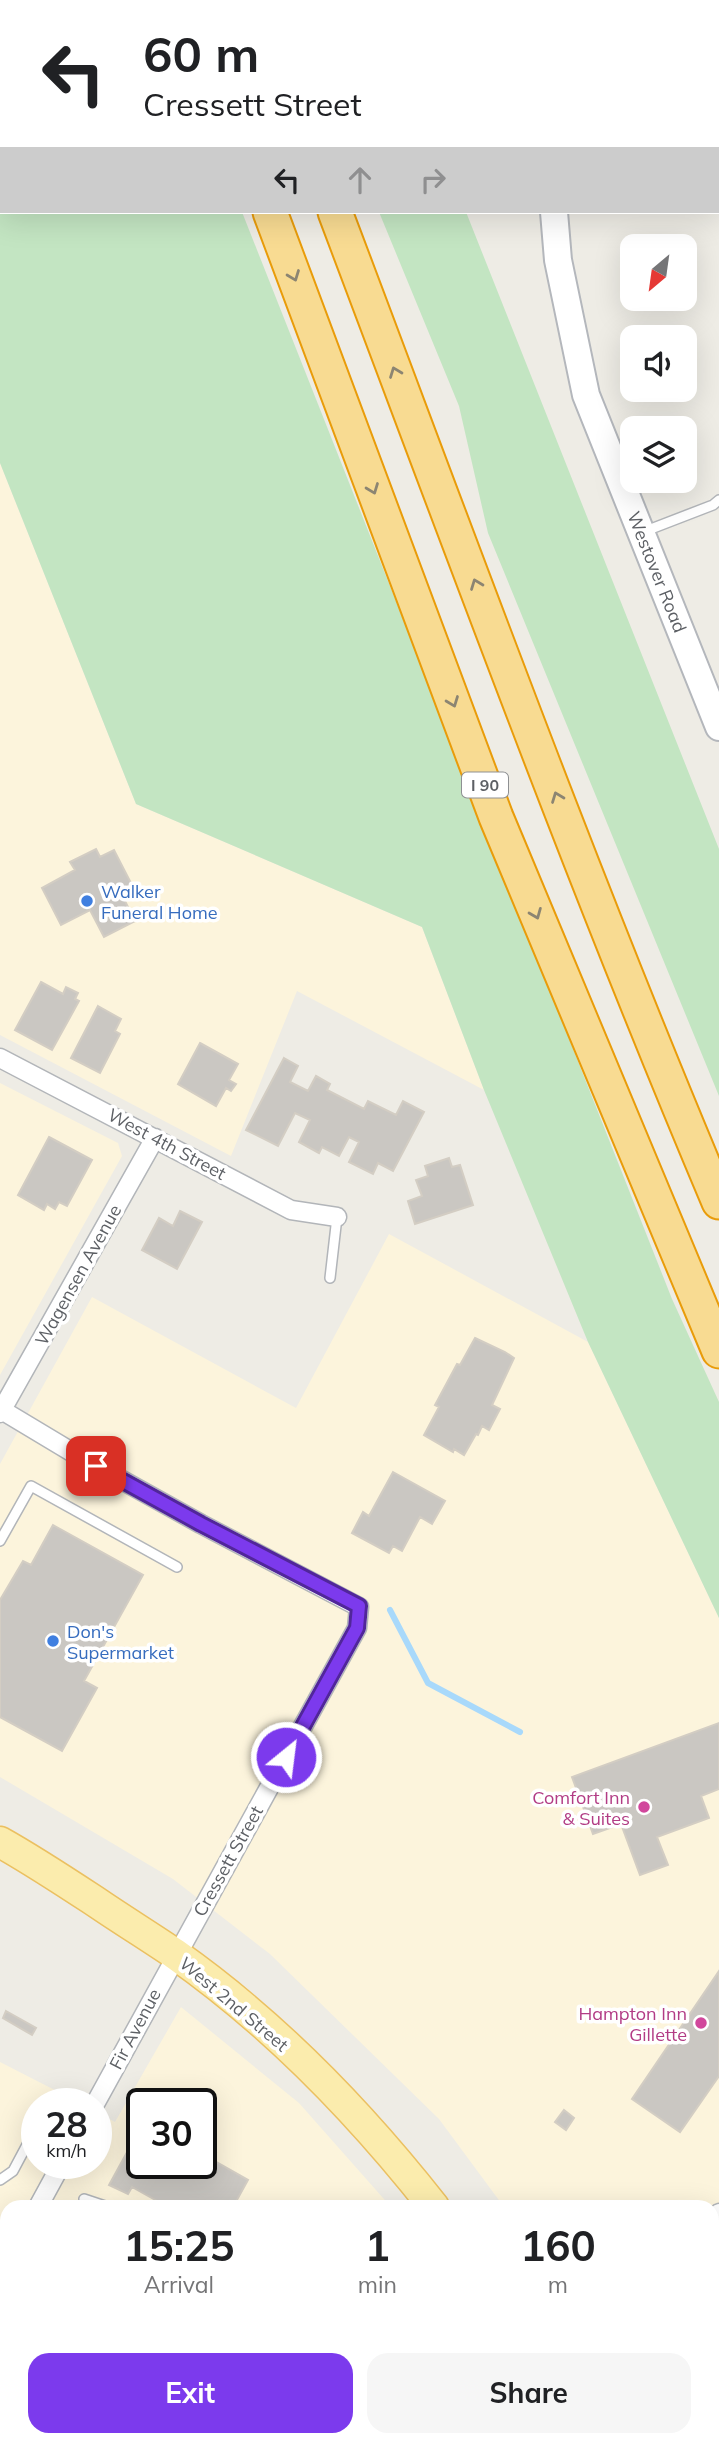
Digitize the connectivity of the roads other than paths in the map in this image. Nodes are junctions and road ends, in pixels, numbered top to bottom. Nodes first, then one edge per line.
1 (271, 214) edge
2 (336, 214) edge
3 (554, 214) edge
4 (719, 500) edge
5 (641, 533) junction
6 (719, 727) edge
7 (576, 849) junction
8 (0, 1058) edge
9 (155, 1138) junction
10 (719, 1149) edge
11 (719, 1202) edge
12 (337, 1217) joint
13 (330, 1278) dead end
14 (719, 1350) edge
15 (1, 1410) edge
16 (0, 1541) edge
17 (177, 1567) dead end
18 (0, 1842) edge
19 (176, 1955) junction
20 (104, 2088) edge
21 (21, 2156) edge
22 (0, 2179) edge
23 (53, 2179) edge
24 (84, 2199) dead end
25 (42, 2200) edge
26 (87, 2200) edge
27 (428, 2200) edge

1 -> 14 highway, I 90
7 -> 2 highway
3 - 5 street, Westover Road
4 - 5 lane
5 - 6 street, Westover Road
7 - 10 highway
7 - 11 highway
8 - 9 street, West 4th Street
9 - 12 street, West 4th Street
9 - 15 street, Wagensen Avenue
12 - 13 lane
15 - 19 street, Cressett Street
16 - 17 lane
18 - 19 main road, West 2nd Street
19 - 20 street, Fir Avenue
19 - 27 main road, West 2nd Street
21 - 22 lane
23 - 25 street
24 - 26 lane

